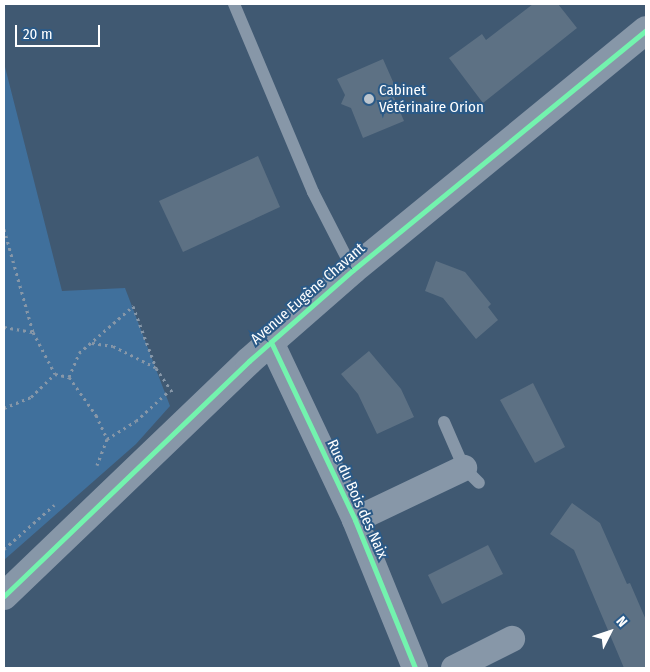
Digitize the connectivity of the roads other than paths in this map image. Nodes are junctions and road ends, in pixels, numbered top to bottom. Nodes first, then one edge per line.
1 (234, 4) edge
2 (646, 30) edge
3 (353, 270) junction
4 (271, 342) junction
5 (444, 422) dead end
6 (471, 476) joint
7 (355, 520) junction
8 (4, 596) edge
9 (512, 640) dead end
10 (415, 668) edge
11 (454, 668) edge

1 - 3 lane
2 - 3 street, Avenue Eugène Chavant
3 - 4 street, Avenue Eugène Chavant
4 - 7 street, Rue du Bois des Naix
4 - 8 street, Avenue Eugène Chavant
5 - 6 lane
6 - 7 street, Rue du Bois des Naix
7 - 10 street, Rue du Bois des Naix
9 - 11 street

